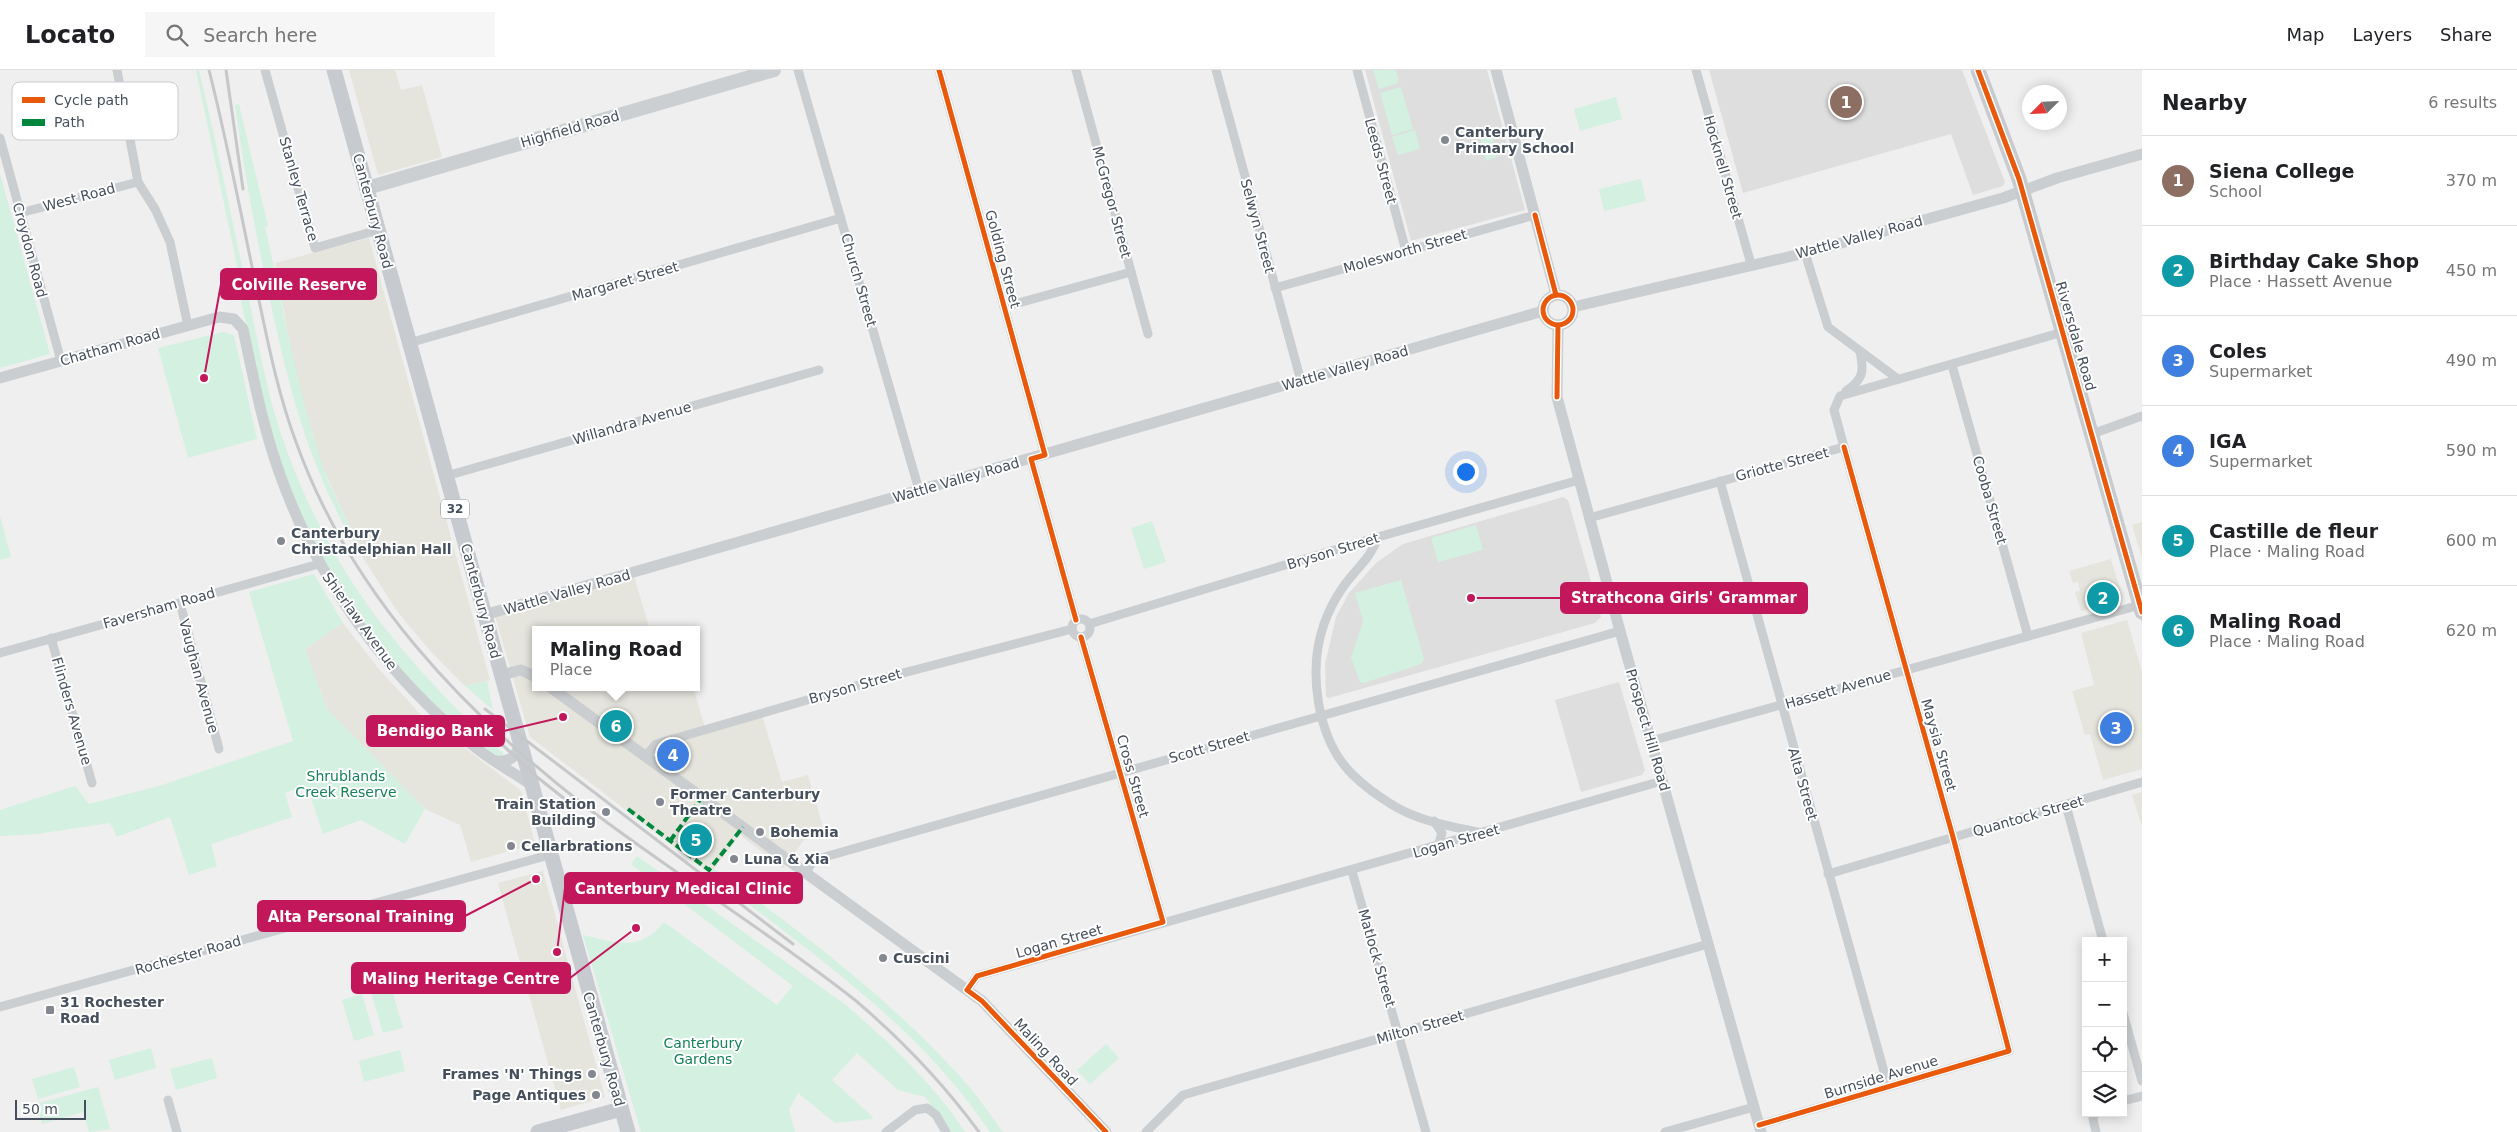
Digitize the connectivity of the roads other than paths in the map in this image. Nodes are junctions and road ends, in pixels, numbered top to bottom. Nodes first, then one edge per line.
1 (265, 70) edge
2 (334, 70) edge
3 (774, 70) edge
4 (798, 70) edge
5 (939, 70) edge
6 (1076, 70) edge
7 (1216, 70) edge
8 (1357, 70) edge
9 (1496, 70) edge
10 (1696, 70) edge
11 (1978, 70) edge
12 (0, 138) edge
13 (130, 140) edge
14 (2142, 154) edge
15 (138, 182) junction
16 (367, 188) junction
17 (2023, 191) junction
18 (20, 212) junction
19 (1535, 215) junction
20 (841, 218) junction
21 (378, 230) junction
22 (1406, 251) junction
23 (1805, 252) junction
24 (1751, 264) junction
25 (1131, 272) junction
26 (1275, 288) junction
27 (1556, 295) junction
28 (1004, 307) junction
29 (1573, 307) junction
30 (1543, 311) junction
31 (219, 317) joint
32 (1558, 325) junction
33 (188, 326) junction
34 (2063, 332) junction
35 (1148, 334) dead end
36 (409, 343) junction
37 (1860, 351) junction
38 (61, 361) junction
39 (1952, 365) junction
40 (819, 370) dead end
41 (0, 378) edge
42 (1898, 379) junction
43 (1301, 381) junction
44 (1840, 396) junction
45 (2140, 416) edge
46 (2091, 430) junction
47 (1844, 447) junction
48 (1045, 455) junction
49 (1031, 459) junction
50 (446, 476) junction
51 (1579, 480) junction
52 (1720, 481) junction
53 (919, 490) junction
54 (1589, 518) junction
55 (1378, 537) junction
56 (319, 564) junction
57 (180, 603) junction
58 (2141, 608) edge
59 (484, 615) junction
60 (1076, 620) junction
61 (1089, 624) junction
62 (1072, 629) junction
63 (1620, 631) junction
64 (2028, 636) junction
65 (1081, 637) junction
66 (52, 638) junction
67 (0, 652) edge
68 (1906, 670) junction
69 (501, 675) junction
70 (532, 675) edge
71 (556, 691) edge
72 (1781, 705) junction
73 (1321, 716) junction
74 (1651, 741) junction
75 (520, 746) junction
76 (219, 750) dead end
77 (646, 756) junction
78 (496, 761) junction
79 (1120, 772) junction
80 (1662, 781) junction
81 (2142, 782) edge
82 (92, 783) dead end
83 (530, 784) junction
84 (2066, 805) junction
85 (1434, 821) junction
86 (1481, 833) junction
87 (1953, 837) junction
88 (1438, 846) junction
89 (549, 855) junction
90 (1352, 871) junction
91 (805, 873) junction
92 (1828, 874) junction
93 (1163, 922) junction
94 (2102, 937) edge
95 (1708, 944) junction
96 (967, 990) junction
97 (0, 1007) edge
98 (2127, 1027) edge
99 (1398, 1033) junction
100 (2009, 1051) joint
101 (2142, 1081) edge
102 (1888, 1086) junction
103 (2142, 1096) edge
104 (168, 1100) dead end
105 (2127, 1100) edge
106 (1754, 1107) junction
107 (621, 1109) junction
108 (2094, 1117) edge
109 (1760, 1129) edge
110 (177, 1132) edge
111 (538, 1132) edge
112 (628, 1132) edge
113 (886, 1132) edge
114 (946, 1132) edge
115 (1106, 1132) edge
116 (1146, 1132) edge
117 (1426, 1132) edge
118 (1665, 1132) edge
119 (2096, 1132) edge

1 - 21 street, Stanley Terrace
2 - 16 main road, Canterbury Road / 32
3 - 16 main road, Highfield Road
4 - 20 street, Church Street
5 - 28 street, Golding Street
6 - 25 street, McGregor Street
7 - 26 street, Selwyn Street
8 - 22 street, Leeds Street
9 - 19 street
10 - 24 street, Hocknell Street
11 - 17 main road, Riversdale Road
12 - 18 street, Croydon Road
13 - 15 street
14 - 17 street, Wattle Valley Road
15 - 18 street, West Road
15 - 33 street
16 - 21 main road, Canterbury Road / 32
17 - 23 street, Wattle Valley Road
17 - 34 main road, Riversdale Road
18 - 38 street, Croydon Road
19 - 22 street, Molesworth Street
19 - 27 street
20 - 36 street, Margaret Street
20 - 53 street, Church Street
21 - 36 main road, Canterbury Road / 32
22 - 26 street, Molesworth Street
23 - 24 street, Wattle Valley Road
23 - 37 street
24 - 29 street, Wattle Valley Road
25 - 28 street
25 - 35 street, McGregor Street
26 - 43 street, Selwyn Street
27 - 29 street
27 - 30 street
28 - 48 street, Golding Street
29 - 32 street
30 - 32 street
30 - 43 street, Wattle Valley Road
31 - 33 street, Chatham Road
31 - 56 street, Shierlaw Avenue
32 - 51 street, Prospect Hill Road
33 - 38 street, Chatham Road
34 - 39 street
34 - 46 main road, Riversdale Road
36 - 50 main road, Canterbury Road / 32
37 - 42 street
37 - 44 street
38 - 41 street, Chatham Road
39 - 42 street
39 - 64 street, Cooba Street
40 - 50 street, Willandra Avenue
42 - 44 street
43 - 48 street, Wattle Valley Road
44 - 47 street, Griotte Street
45 - 46 street
46 - 58 main road, Riversdale Road
47 - 52 street, Griotte Street
47 - 68 street, Maysia Street
48 - 49 street, Wattle Valley Road
49 - 53 street, Wattle Valley Road
49 - 60 street
50 - 59 main road, Canterbury Road / 32
51 - 54 street, Prospect Hill Road
51 - 55 street, Bryson Street
52 - 54 street, Griotte Street
52 - 72 street, Alta Street
53 - 59 street, Wattle Valley Road
54 - 63 street, Prospect Hill Road
55 - 61 street, Bryson Street
55 - 73 street
56 - 57 street, Faversham Road
56 - 78 street, Shierlaw Avenue
57 - 66 street, Faversham Road
57 - 76 street, Vaughan Avenue
58 - 64 street, Hassett Avenue
59 - 69 main road, Canterbury Road / 32
60 - 61 street
60 - 62 street
61 - 65 street
62 - 65 street
62 - 77 street, Bryson Street
63 - 73 street, Scott Street
63 - 74 street, Prospect Hill Road
64 - 68 street, Hassett Avenue
65 - 79 street, Cross Street
66 - 67 street, Faversham Road
66 - 82 street, Flinders Avenue
68 - 72 street, Hassett Avenue
68 - 87 street, Maysia Street
69 - 70 street
69 - 75 main road, Canterbury Road / 32
71 - 77 street, Maling Road
72 - 74 street, Hassett Avenue
72 - 92 street, Alta Street
73 - 79 street, Scott Street
73 - 85 street
74 - 80 street, Prospect Hill Road
75 - 78 street
75 - 83 main road, Canterbury Road / 32
77 - 91 street, Maling Road
78 - 83 street, Shierlaw Avenue
79 - 91 street, Scott Street
79 - 93 street, Cross Street
80 - 86 street, Logan Street
80 - 95 street, Prospect Hill Road
81 - 84 street, Quantock Street
83 - 89 main road, Canterbury Road / 32
84 - 87 street, Quantock Street
84 - 94 street
85 - 86 street
85 - 88 street
86 - 88 street, Logan Street
87 - 92 street, Quantock Street
87 - 100 street, Maysia Street
88 - 90 street, Logan Street
89 - 97 street, Rochester Road
89 - 107 main road, Canterbury Road / 32
90 - 93 street, Logan Street
90 - 99 street, Matlock Street
91 - 96 street, Maling Road
92 - 102 street, Alta Street
93 - 96 street, Logan Street
95 - 99 street, Milton Street
95 - 106 street, Prospect Hill Road
96 - 115 street, Maling Road
98 - 101 street
99 - 116 street, Milton Street
99 - 117 street, Matlock Street
100 - 102 street, Burnside Avenue
102 - 109 street, Burnside Avenue
103 - 105 street
104 - 110 street
106 - 109 street, Prospect Hill Road
106 - 118 street
107 - 111 main road
107 - 112 main road, Canterbury Road / 32
108 - 119 street
113 - 114 street

